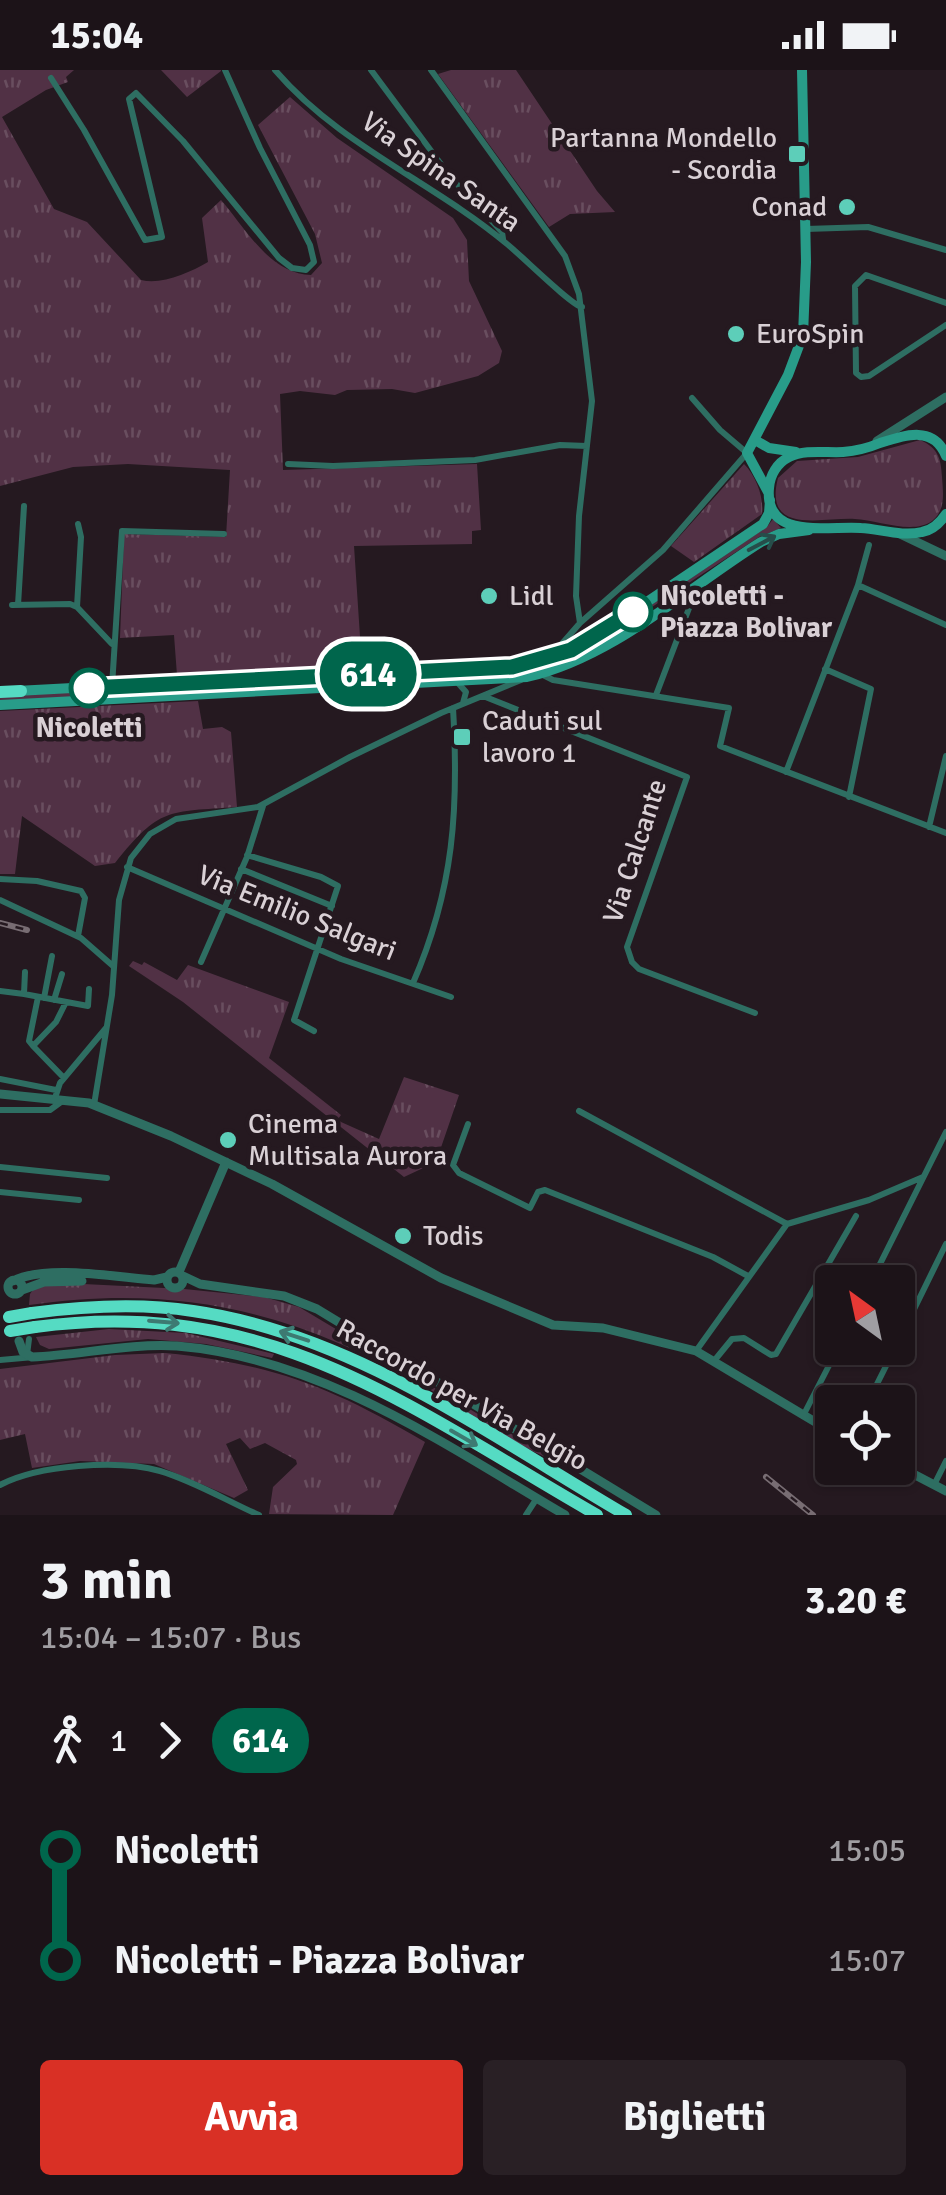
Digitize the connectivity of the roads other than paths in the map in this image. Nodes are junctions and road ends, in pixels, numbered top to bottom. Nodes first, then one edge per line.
1 (225, 70) edge
2 (275, 70) edge
3 (371, 70) edge
4 (431, 70) edge
5 (802, 70) edge
6 (51, 78) dead end
7 (805, 228) junction
8 (504, 240) junction
9 (946, 250) edge
10 (946, 303) edge
11 (582, 308) junction
12 (946, 325) edge
13 (946, 397) edge
14 (692, 398) dead end
15 (755, 440) junction
16 (588, 446) junction
17 (862, 449) junction
18 (747, 453) junction
19 (802, 453) junction
20 (946, 456) edge
21 (288, 464) dead end
22 (769, 496) junction
23 (24, 506) dead end
24 (946, 514) edge
25 (78, 524) dead end
26 (809, 530) junction
27 (893, 532) junction
28 (224, 534) dead end
29 (869, 546) dead end
30 (946, 556) edge
31 (858, 585) junction
32 (689, 590) junction
33 (77, 607) junction
34 (580, 623) junction
35 (946, 625) edge
36 (113, 645) junction
37 (548, 659) junction
38 (825, 669) junction
39 (540, 674) junction
40 (355, 675) junction
41 (314, 677) junction
42 (526, 677) junction
43 (458, 683) junction
44 (112, 687) junction
45 (351, 688) junction
46 (316, 690) junction
47 (21, 691) joint
48 (0, 692) edge
49 (656, 695) junction
50 (482, 696) junction
51 (462, 704) junction
52 (0, 705) edge
53 (453, 708) junction
54 (946, 756) edge
55 (786, 772) junction
56 (848, 797) junction
57 (264, 805) junction
58 (929, 827) junction
59 (946, 834) edge
60 (247, 855) junction
61 (128, 867) junction
62 (241, 869) junction
63 (0, 879) edge
64 (0, 900) edge
65 (332, 906) junction
66 (224, 910) junction
67 (78, 936) junction
68 (318, 949) junction
69 (97, 951) junction
70 (113, 954) junction
71 (52, 956) dead end
72 (201, 962) dead end
73 (112, 966) junction
74 (25, 972) dead end
75 (62, 974) dead end
76 (412, 983) junction
77 (89, 989) dead end
78 (0, 990) edge
79 (24, 994) junction
80 (451, 996) dead end
81 (41, 997) junction
82 (54, 1000) junction
83 (66, 1002) junction
84 (755, 1013) dead end
85 (106, 1027) junction
86 (314, 1032) dead end
87 (33, 1046) junction
88 (64, 1078) junction
89 (0, 1079) edge
90 (0, 1094) edge
91 (59, 1096) junction
92 (94, 1105) junction
93 (0, 1110) edge
94 (579, 1111) dead end
95 (468, 1124) dead end
96 (946, 1132) edge
97 (226, 1162) junction
98 (0, 1167) edge
99 (924, 1177) junction
100 (107, 1178) dead end
101 (0, 1192) edge
102 (79, 1200) dead end
103 (856, 1216) dead end
104 (787, 1224) junction
105 (946, 1244) edge
106 (879, 1265) edge
107 (181, 1274) junction
108 (748, 1276) junction
109 (168, 1281) junction
110 (18, 1291) junction
111 (915, 1307) edge
112 (17, 1323) edge
113 (696, 1351) junction
114 (27, 1357) junction
115 (714, 1361) junction
116 (829, 1365) edge
117 (803, 1417) junction
118 (815, 1423) edge
119 (946, 1460) edge
120 (915, 1475) edge
121 (0, 1485) edge
122 (934, 1485) junction
123 (946, 1492) edge
124 (537, 1498) junction
125 (259, 1515) edge
126 (526, 1515) edge
127 (565, 1515) edge
128 (596, 1515) edge
129 (626, 1515) edge
130 (656, 1515) edge

1 - 6 street
2 - 8 street, Via Spina Santa
3 - 8 street
4 - 11 street, Via Spina Santa
5 - 7 main road
7 - 9 street
7 - 15 main road
8 - 11 street, Via Spina Santa
10 - 12 street
11 - 16 street, Via Spina Santa
13 - 17 street
14 - 18 street
15 - 18 main road
15 - 19 main road
16 - 21 street
16 - 34 street, Via Spina Santa
17 - 19 main road
17 - 20 main road
18 - 22 main road
18 - 34 street
19 - 22 main road
22 - 26 main road
22 - 37 main road
23 - 33 street
24 - 27 main road
25 - 33 street
26 - 27 main road
32 -> 26 main road
27 - 30 street
28 - 36 street
29 - 31 street
31 - 35 street
31 - 38 street
32 - 39 main road
32 - 49 street
33 - 36 street
34 - 37 street
36 - 44 street
37 - 40 main road
38 - 55 street
38 - 56 street
39 - 42 main road
39 - 49 street
40 - 41 main road
40 - 45 main road
41 - 44 main road
41 - 46 main road
42 - 43 main road
42 - 50 street
43 - 45 main road
43 - 51 street
44 - 47 main road
45 - 46 main road
46 - 52 main road
47 - 48 highway
49 - 55 street
50 - 51 street
50 - 84 street, Via Calcante
51 - 53 street
53 - 57 street
53 - 76 street
54 - 58 street
55 - 56 street
56 - 58 street
57 - 60 street
57 - 61 street
58 - 59 street
60 - 62 street
60 - 65 street
61 - 66 street, Via Emilio Salgari
61 - 70 street
62 - 65 street
62 - 66 street
63 - 67 street
64 - 67 street
65 - 68 street
66 - 68 street, Via Emilio Salgari
66 - 72 street
67 - 69 street
68 - 76 street, Via Emilio Salgari
68 - 86 street
69 - 70 street
69 - 73 street
70 - 73 street
71 - 81 street
73 - 85 street
74 - 79 street
75 - 82 street
76 - 80 street, Via Emilio Salgari
77 - 83 street
78 - 79 street
79 - 81 street
81 - 82 street
81 - 87 street
82 - 83 street
83 - 87 street
85 - 88 street
85 - 92 street
87 - 88 street
88 - 91 street
89 - 91 street
90 - 91 street
91 - 92 street
91 - 93 street
92 - 97 street
94 - 104 street
95 - 108 street
96 - 99 street
97 - 107 street
97 - 113 street
98 - 100 street
99 - 104 street
99 - 106 street
101 - 102 street
103 - 115 street
104 - 108 street
105 - 111 street
107 - 109 street
107 - 130 street
108 - 113 street
109 - 110 street
109 - 110 street
110 - 112 street
112 - 114 street
112 - 114 street
112 -> 128 highway, Raccordo per Via Belgio
129 -> 112 highway, Raccordo per Via Belgio
113 - 115 street
114 - 124 street
115 - 117 street
116 - 117 street
117 - 118 street
119 - 122 street
120 - 122 street
121 - 125 street
122 - 123 street
124 - 126 street
124 - 127 street

